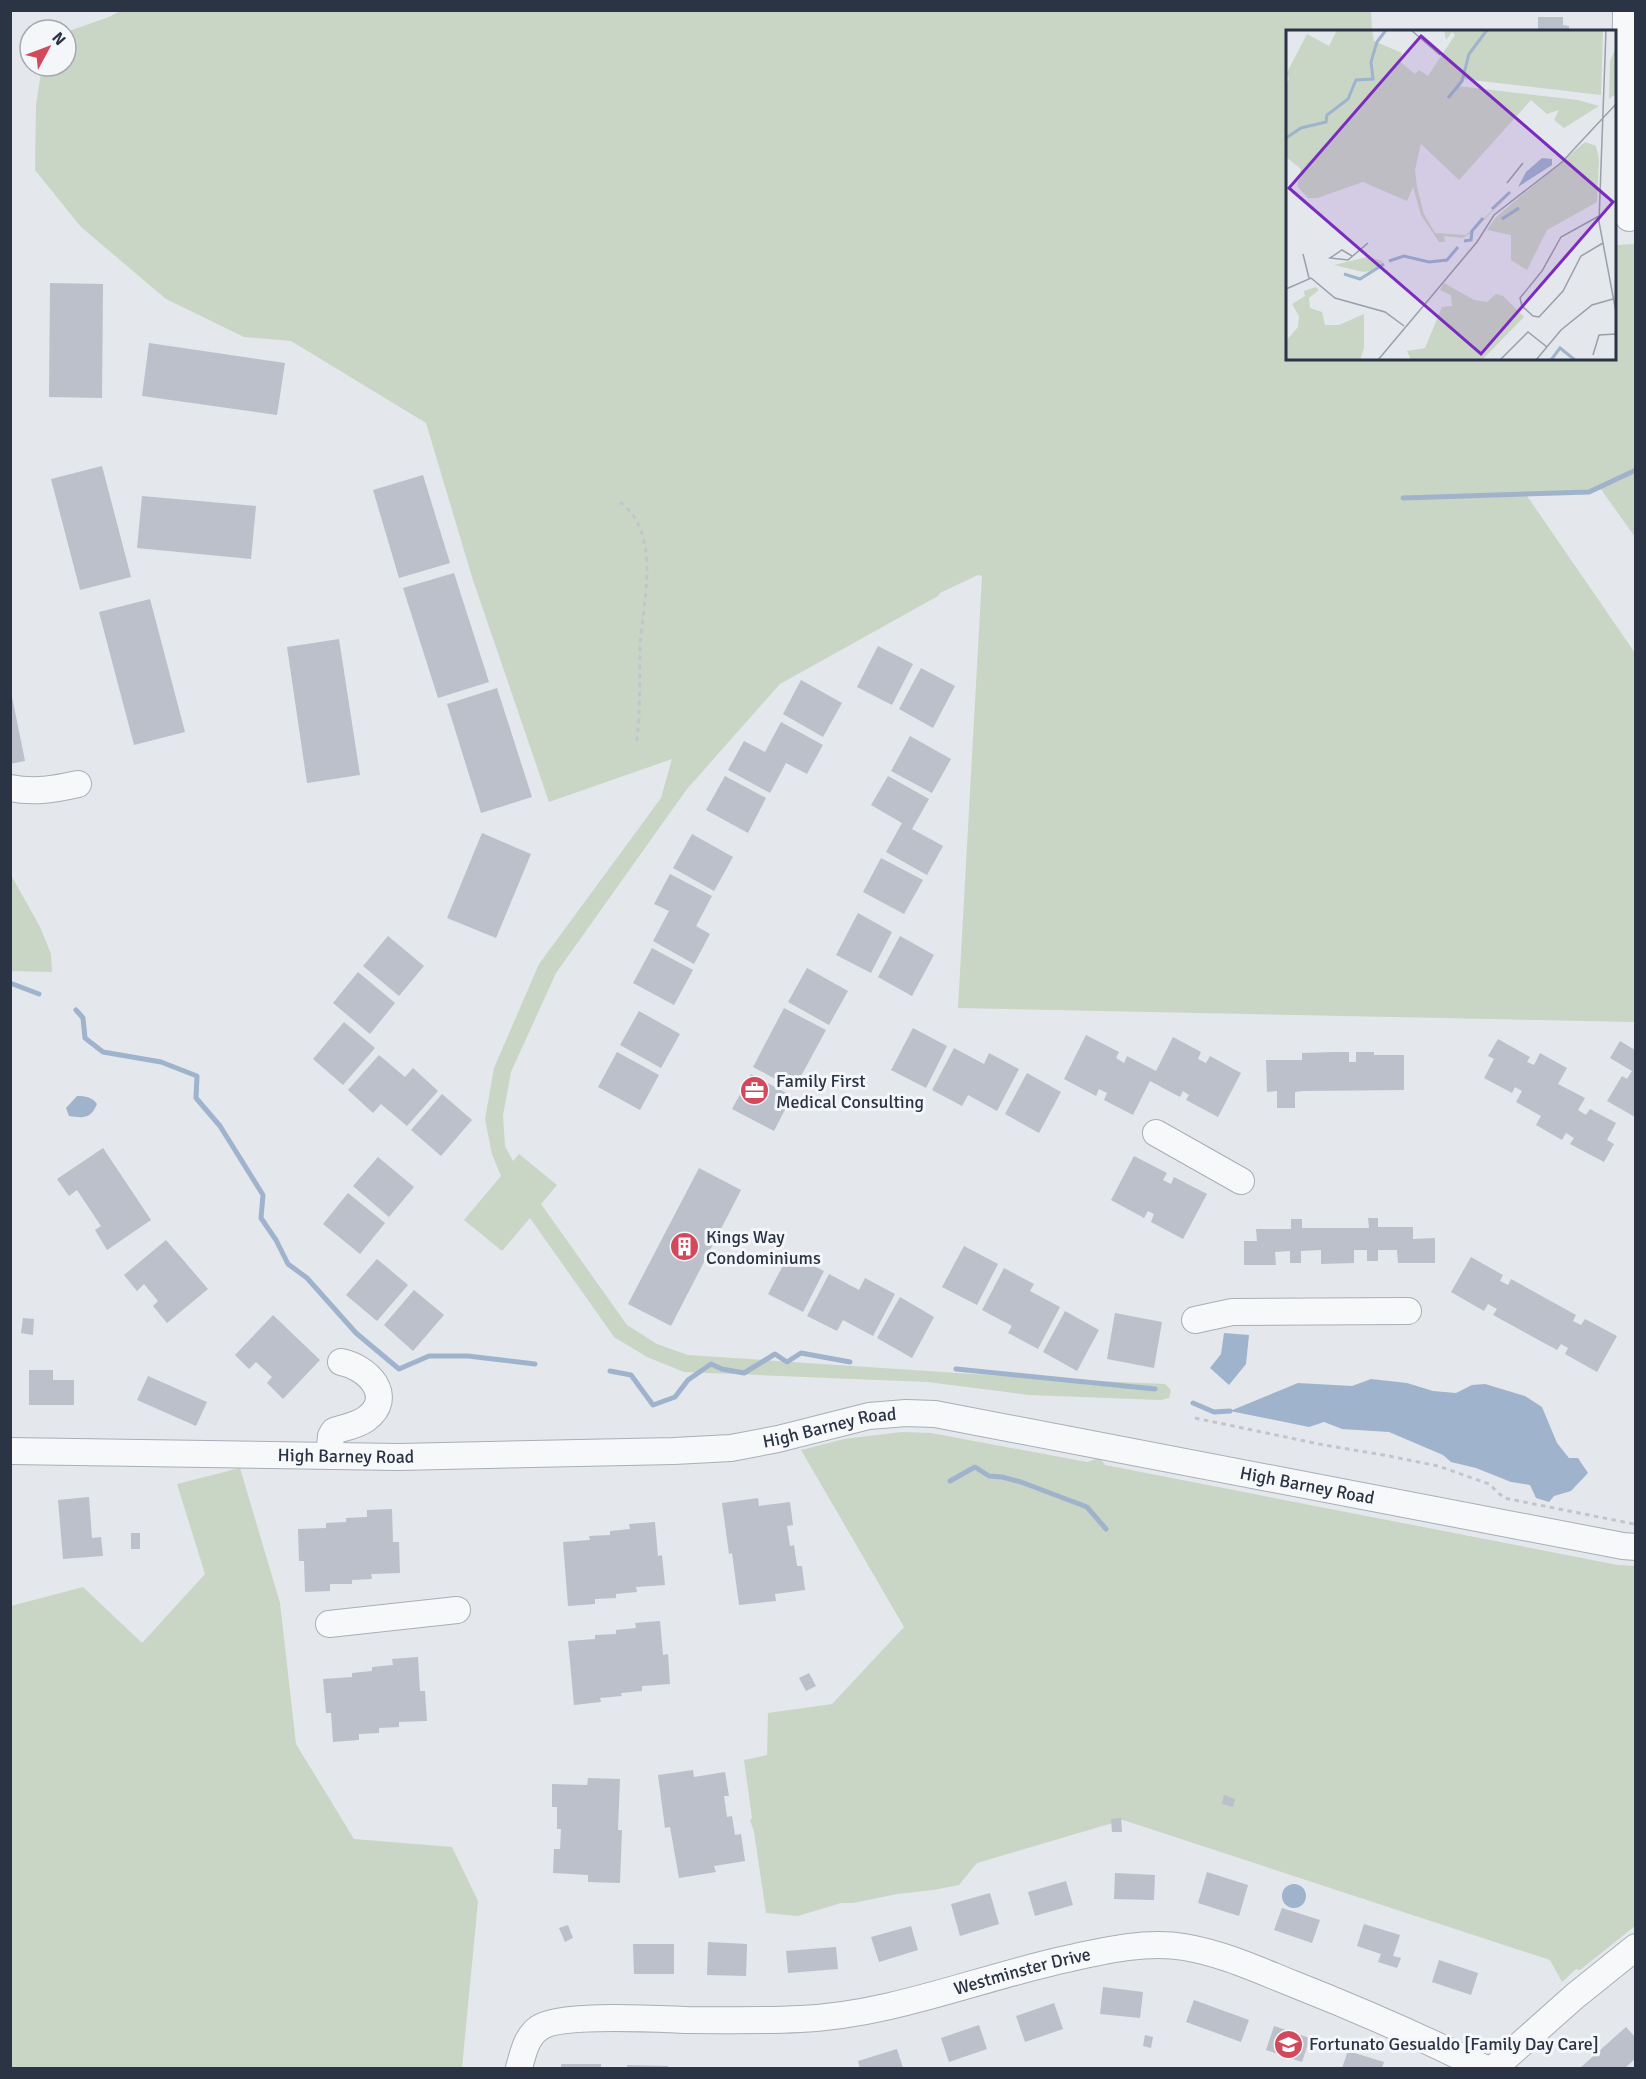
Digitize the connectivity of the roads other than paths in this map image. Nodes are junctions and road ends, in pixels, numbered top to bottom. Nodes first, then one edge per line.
1 (1626, 10) edge
2 (1629, 219) dead end
3 (78, 784) dead end
4 (10, 788) edge
5 (1156, 1133) dead end
6 (1241, 1181) dead end
7 (1408, 1311) dead end
8 (1195, 1320) dead end
9 (341, 1362) dead end
10 (10, 1451) edge
11 (329, 1456) junction
12 (1635, 1547) edge
13 (457, 1610) dead end
14 (329, 1624) dead end
15 (1635, 1947) edge
16 (519, 2068) edge
17 (1484, 2068) edge
18 (1494, 2068) edge

1 - 2 street
3 - 4 street
5 - 6 street
7 - 8 street
9 - 11 street
10 - 11 street, High Barney Road
11 - 12 street, High Barney Road
13 - 14 street
15 - 18 street
16 - 17 street, Westminster Drive

